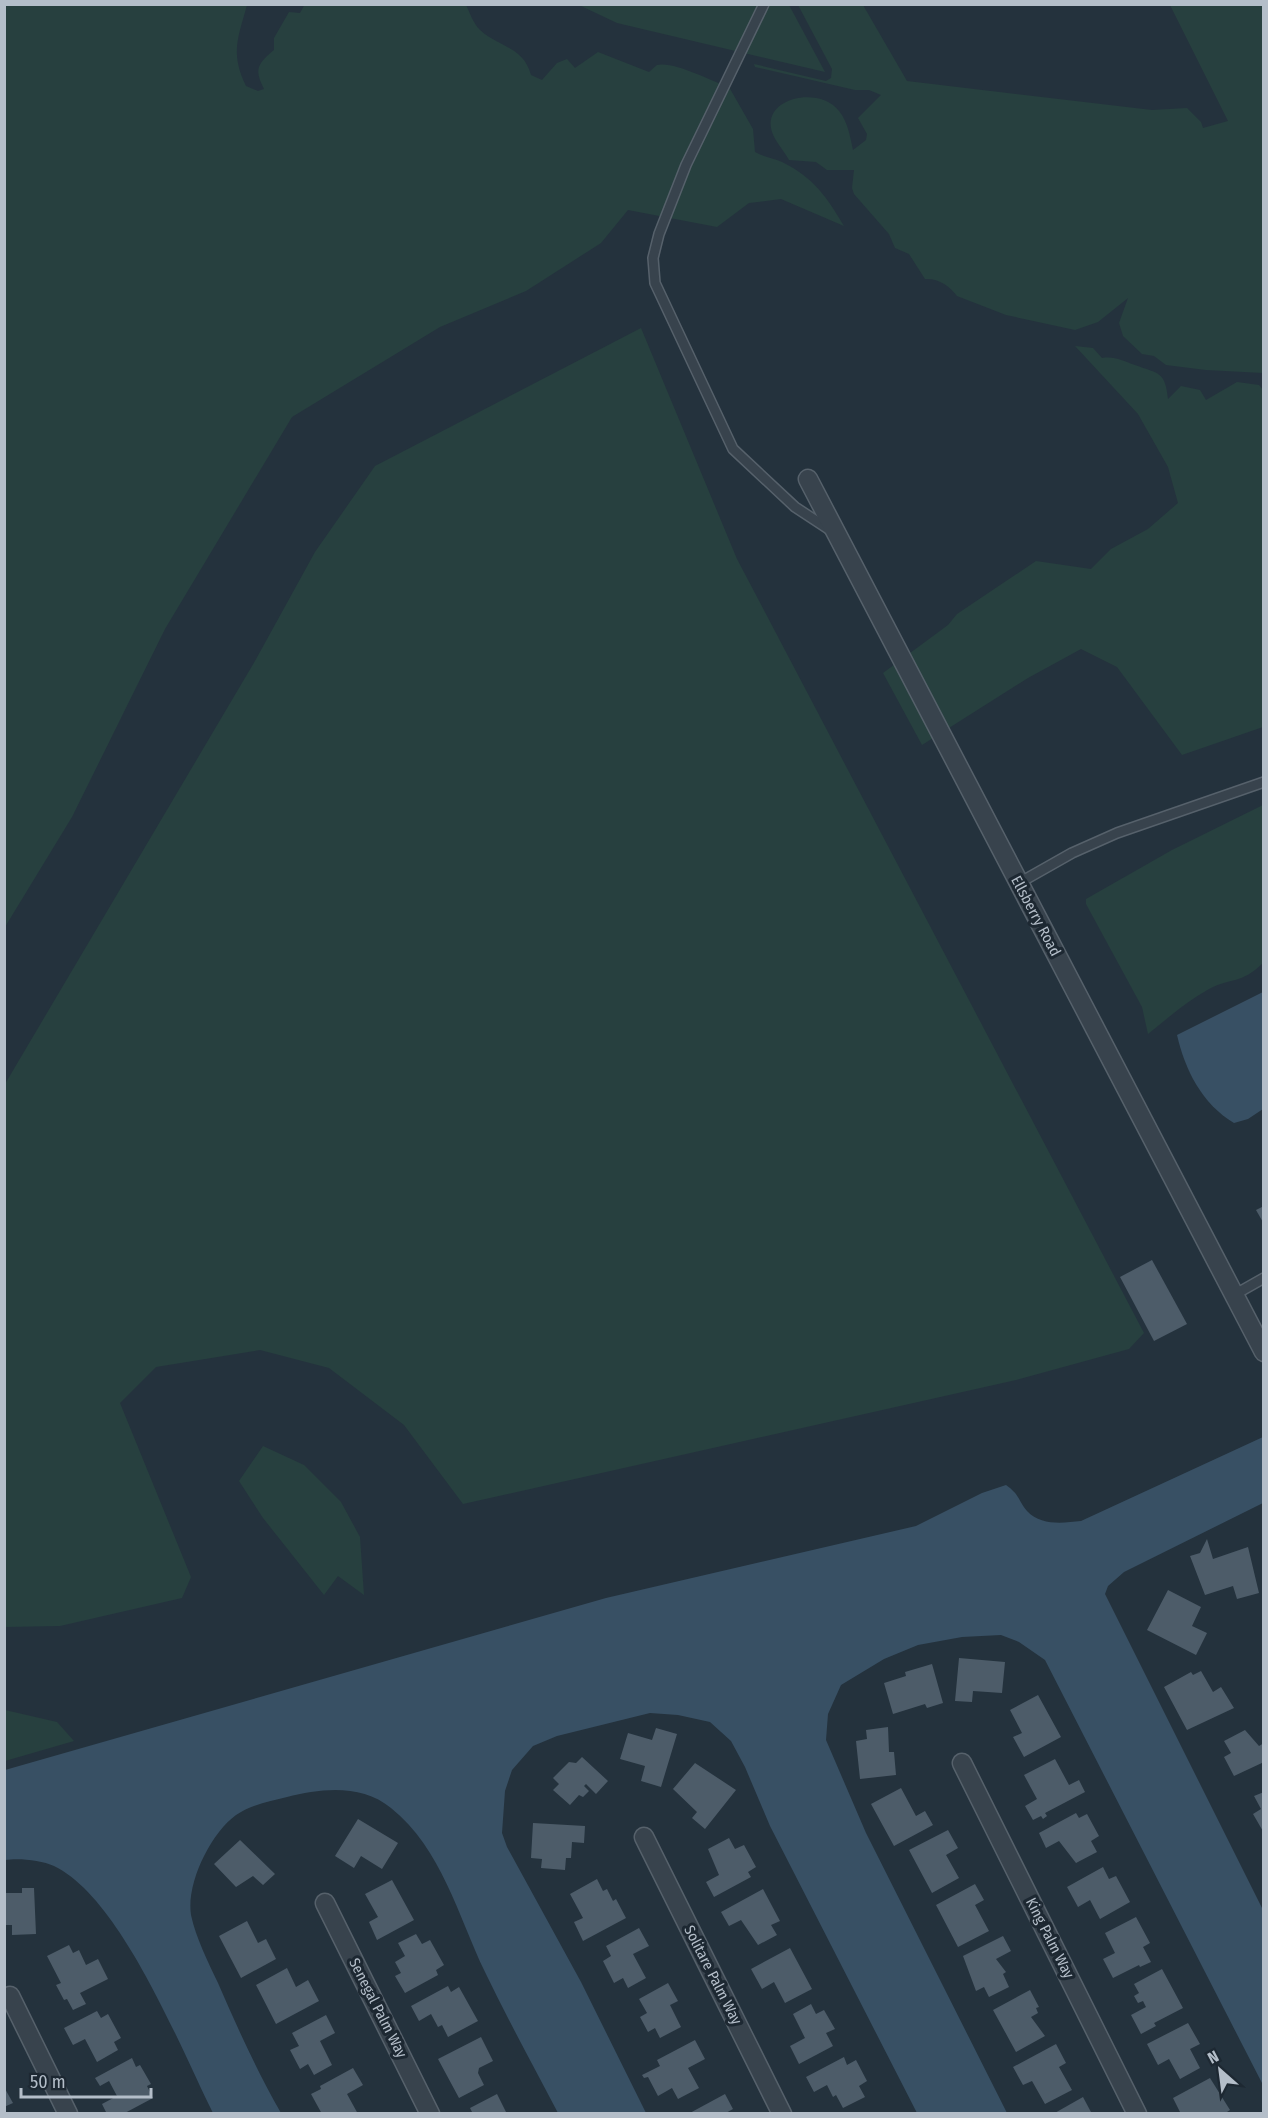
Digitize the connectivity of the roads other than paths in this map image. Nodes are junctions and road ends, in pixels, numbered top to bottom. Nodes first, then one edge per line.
1 (764, 4) edge
2 (808, 479) dead end
3 (837, 535) junction
4 (1263, 782) edge
5 (1019, 883) junction
6 (1263, 1278) edge
7 (1234, 1294) junction
8 (1263, 1352) edge
9 (962, 1763) dead end
10 (644, 1838) dead end
11 (325, 1903) dead end
12 (10, 1996) dead end
13 (68, 2114) edge
14 (430, 2114) edge
15 (782, 2114) edge
16 (1137, 2114) edge

1 - 3 lane
2 - 3 street, Ellsberry Road
3 - 5 street, Ellsberry Road
4 - 5 lane
5 - 7 street, Ellsberry Road
6 - 7 lane
7 - 8 street, Ellsberry Road
9 - 16 street, King Palm Way
10 - 15 street, Solitare Palm Way
11 - 14 street, Senegal Palm Way
12 - 13 street

